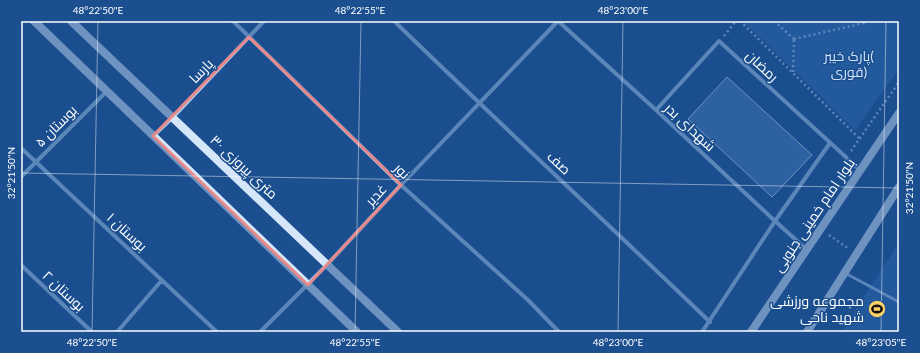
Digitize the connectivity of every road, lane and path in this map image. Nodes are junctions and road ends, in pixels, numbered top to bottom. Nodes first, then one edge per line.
1 (34, 21) edge
2 (72, 21) edge
3 (233, 21) edge
4 (264, 21) edge
5 (394, 21) edge
6 (558, 21) edge
7 (736, 21) edge
8 (740, 21) edge
9 (774, 21) edge
10 (864, 22) edge
11 (249, 37) junction
12 (794, 39) junction
13 (719, 41) junction
14 (793, 73) junction
15 (899, 82) edge
16 (107, 91) junction
17 (479, 104) junction
18 (656, 110) junction
19 (899, 113) edge
20 (172, 118) junction
21 (153, 136) junction
22 (860, 139) junction
23 (830, 143) junction
24 (21, 148) edge
25 (851, 152) dead end
26 (35, 162) junction
27 (860, 170) junction
28 (21, 177) edge
29 (401, 185) junction
30 (899, 187) edge
31 (775, 221) junction
32 (820, 229) junction
33 (806, 249) junction
34 (857, 254) junction
35 (328, 264) junction
36 (21, 265) edge
37 (845, 273) junction
38 (162, 280) junction
39 (308, 285) junction
40 (899, 302) edge
41 (710, 322) junction
42 (92, 332) edge
43 (117, 332) edge
44 (217, 332) edge
45 (260, 332) edge
46 (357, 332) edge
47 (398, 332) edge
48 (560, 332) edge
49 (702, 332) edge
50 (751, 332) edge
51 (807, 332) edge

1 - 16 street
2 - 20 street, ۳۰ متری پیروزی
3 - 11 street, نور
4 - 11 street, پارسا
5 - 17 street, صف
6 - 17 street, غدیر
6 - 18 street, شهدای بدر
7 - 13 path
8 - 14 path
9 - 12 path
10 - 12 path
11 - 20 street, پارسا
11 - 29 street, نور
12 - 14 path
13 - 18 street
13 - 23 street, رمضان
14 - 22 path
15 - 22 path
16 - 21 street
16 - 26 street, بوستان ۵
17 - 29 street, غدیر
17 - 41 street, صف
18 - 31 street, شهدای بدر
19 - 27 street, بلوار امام خمینی جنوبی
20 - 21 street, پارسا
20 - 35 street, ۳۰ متری پیروزی
21 - 39 street
22 - 25 path
23 - 27 street, رمضان
23 - 31 street
24 - 26 street, بوستان ۱
26 - 28 street, بوستان ۵
26 - 38 street, بوستان ۱
27 - 32 street, بلوار امام خمینی جنوبی
29 - 35 street, غدیر
29 - 48 street, نور
30 - 34 street
31 - 33 street, شهدای بدر
31 - 41 street
32 - 33 street, بلوار امام خمینی جنوبی
32 - 34 path
33 - 50 street, بلوار امام خمینی جنوبی
34 - 37 street
35 - 39 street, غدیر
35 - 47 street, ۳۰ متری پیروزی
36 - 42 street, بوستان ۲
37 - 40 lane
37 - 51 street
38 - 43 street
38 - 44 street, بوستان ۱
39 - 45 street, غدیر
39 - 46 street
41 - 49 street

